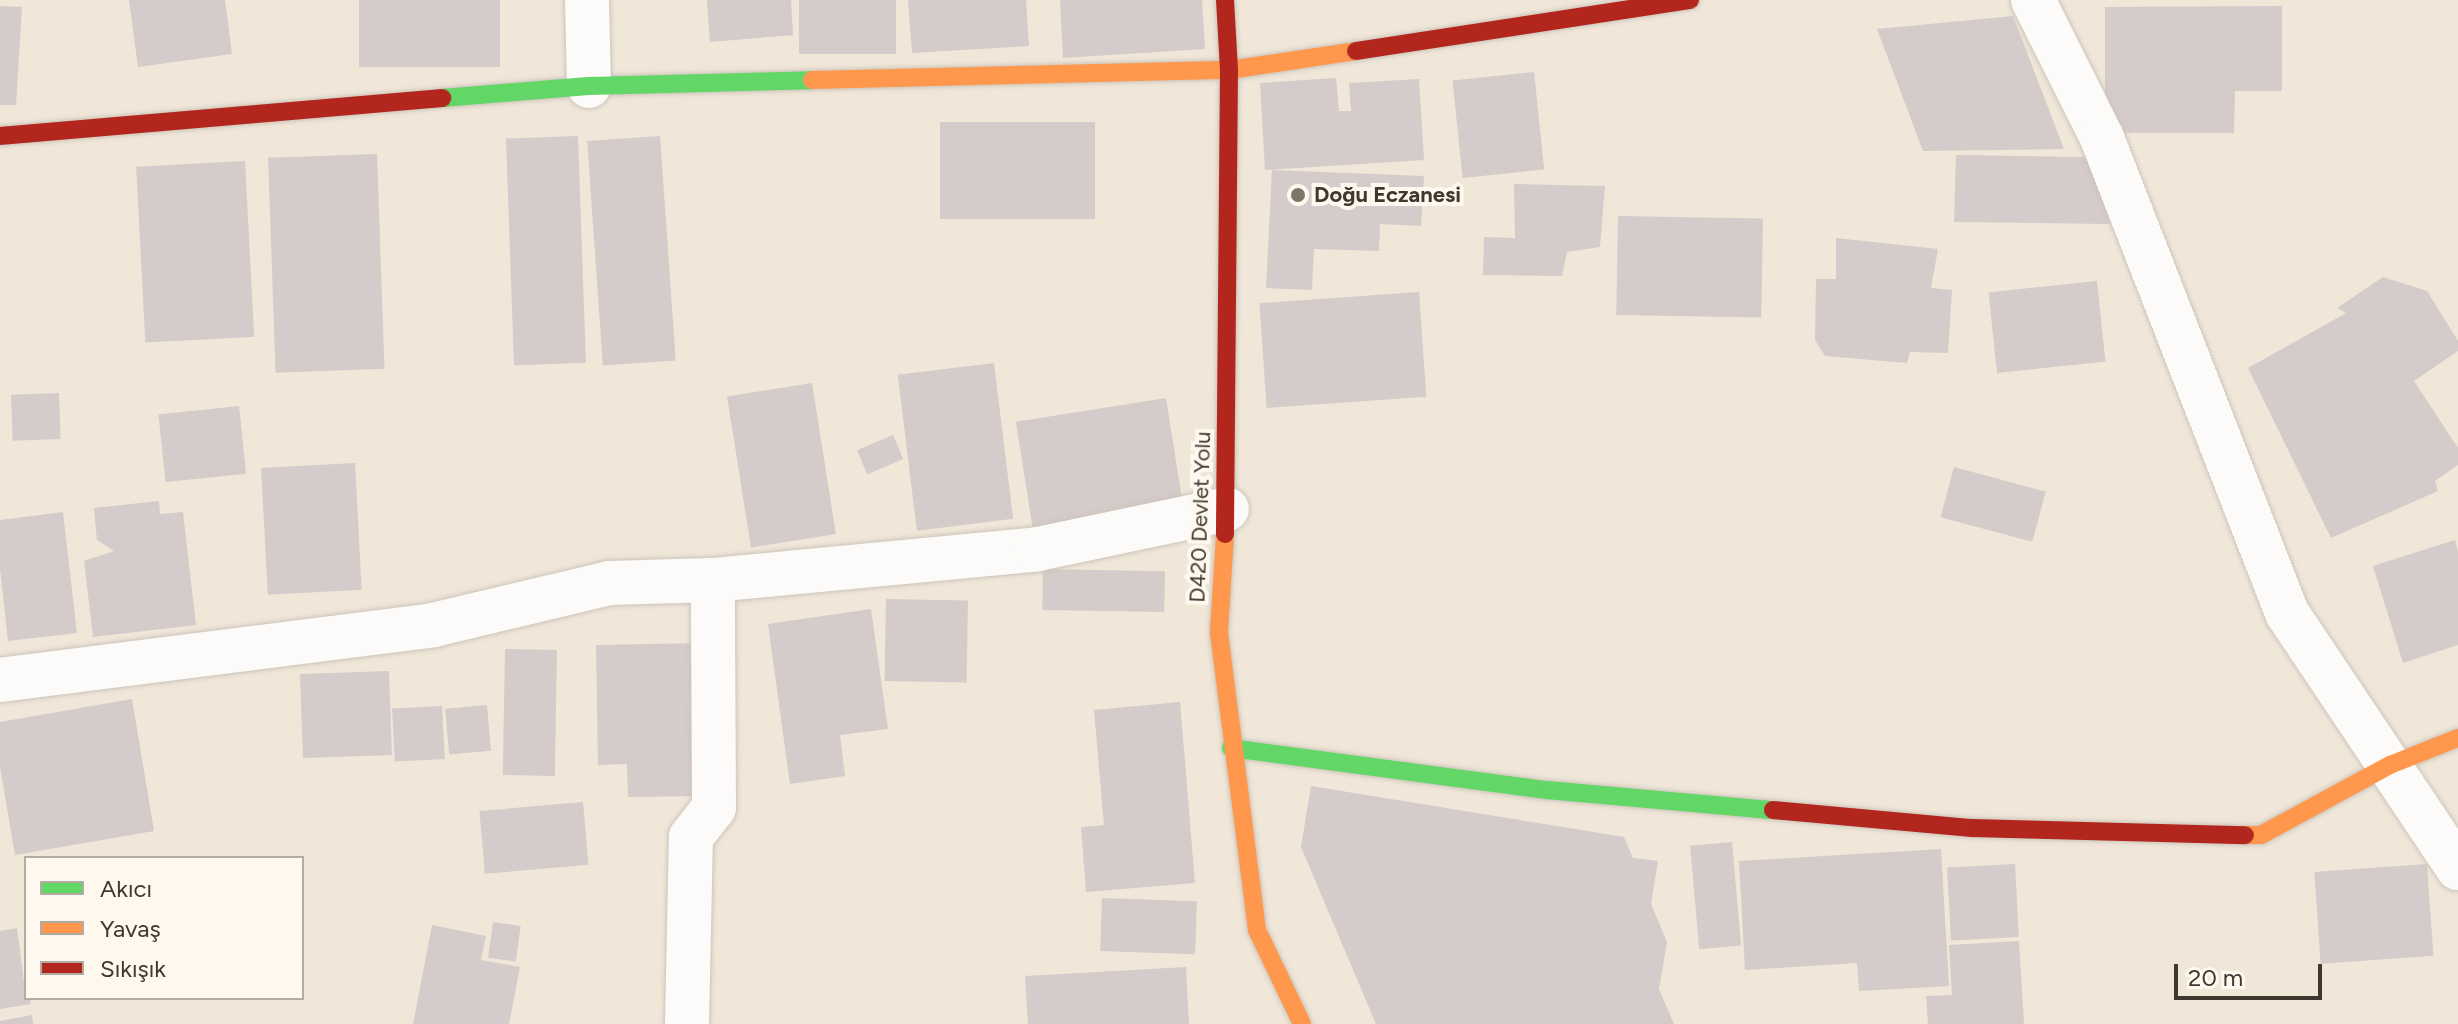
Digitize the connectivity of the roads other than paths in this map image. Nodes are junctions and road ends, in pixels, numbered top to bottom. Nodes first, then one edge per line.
1 (587, 0) edge
2 (1225, 0) edge
3 (1690, 0) edge
4 (2033, 0) edge
5 (1645, 3) edge
6 (1229, 70) junction
7 (589, 86) junction
8 (0, 136) edge
9 (1227, 509) junction
10 (713, 580) junction
11 (0, 680) edge
12 (2458, 738) edge
13 (1231, 748) junction
14 (2390, 765) junction
15 (2458, 868) edge
16 (687, 1024) edge
17 (1302, 1024) edge

1 - 7 street
2 - 6 street, D420 Devlet Yolu
3 - 5 street
4 - 14 street
5 - 6 street
6 - 7 street
6 - 9 street, D420 Devlet Yolu
7 - 8 street
9 - 10 street
9 - 13 street, D420 Devlet Yolu
10 - 11 street
10 - 16 street
12 - 14 street
13 - 14 street
13 - 17 street, D420 Devlet Yolu
14 - 15 street

